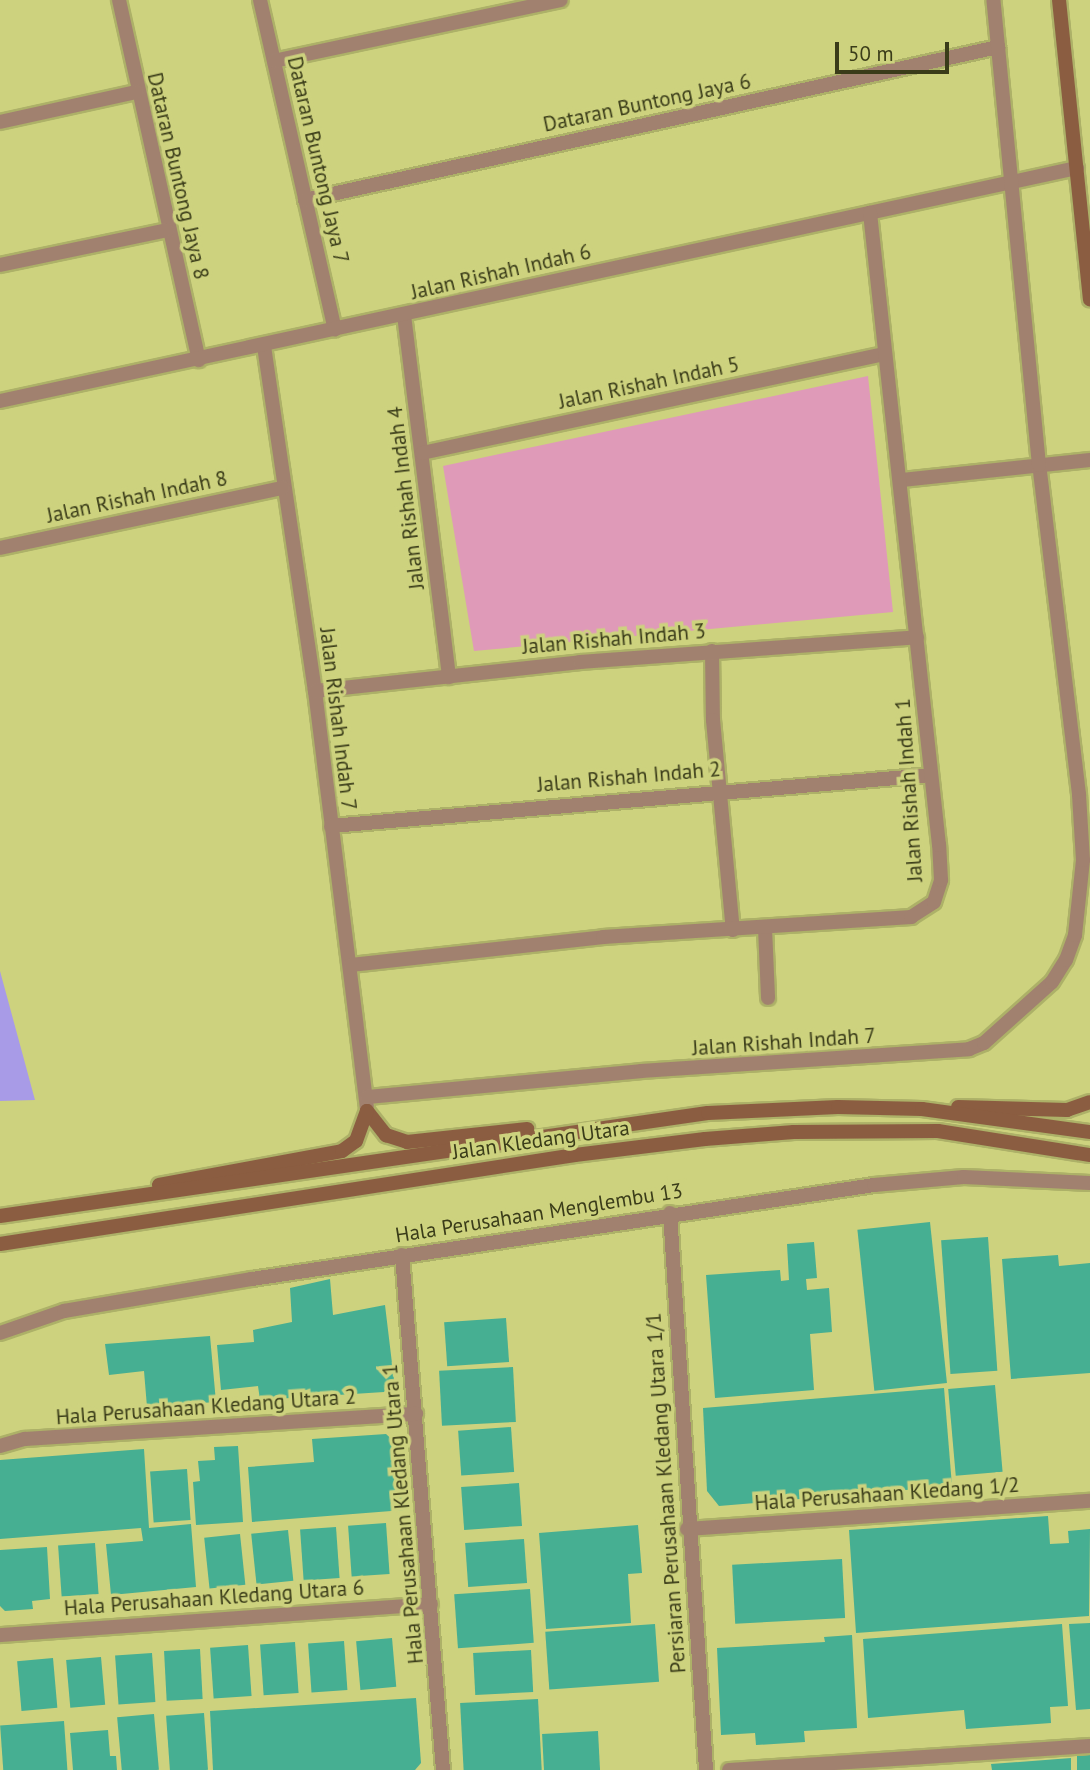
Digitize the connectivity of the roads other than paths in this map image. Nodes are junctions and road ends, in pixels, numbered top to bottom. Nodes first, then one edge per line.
1 (119, 0) edge
2 (260, 0) edge
3 (561, 0) edge
4 (993, 0) edge
5 (1059, 0) edge
6 (999, 47) junction
7 (274, 61) junction
8 (137, 92) junction
9 (0, 122) edge
10 (1077, 168) junction
11 (1012, 184) junction
12 (305, 200) junction
13 (870, 213) junction
14 (167, 229) junction
15 (0, 265) edge
16 (1090, 299) edge
17 (404, 315) junction
18 (335, 330) junction
19 (264, 346) junction
20 (884, 354) junction
21 (199, 360) junction
22 (0, 401) edge
23 (422, 453) junction
24 (1090, 460) edge
25 (1039, 465) junction
26 (902, 480) junction
27 (283, 488) junction
28 (0, 548) edge
29 (917, 637) junction
30 (712, 651) junction
31 (449, 677) junction
32 (315, 691) junction
33 (931, 775) junction
34 (719, 789) junction
35 (331, 826) junction
36 (765, 928) junction
37 (733, 930) junction
38 (351, 965) junction
39 (768, 998) dead end
40 (1090, 1102) edge
41 (367, 1104) junction
42 (922, 1109) junction
43 (562, 1131) junction
44 (1090, 1132) edge
45 (1090, 1155) edge
46 (1090, 1183) edge
47 (111, 1199) junction
48 (670, 1213) junction
49 (0, 1216) edge
50 (0, 1244) edge
51 (402, 1255) junction
52 (0, 1333) edge
53 (416, 1414) junction
54 (0, 1446) edge
55 (1090, 1501) edge
56 (687, 1529) junction
57 (431, 1604) junction
58 (0, 1635) edge
59 (1090, 1746) edge
60 (443, 1770) edge
61 (706, 1770) edge
62 (729, 1770) edge

1 - 8 street, Dataran Buntong Jaya 8
2 - 7 street, Dataran Buntong Jaya 7
3 - 7 street
4 - 6 street, Jalan Rishah Indah 7
5 - 10 main road
6 - 11 street, Jalan Rishah Indah 7
6 - 12 street, Dataran Buntong Jaya 6
7 - 12 street, Dataran Buntong Jaya 7
8 - 9 street
8 - 14 street, Dataran Buntong Jaya 8
10 - 11 street, Jalan Rishah Indah 6
10 - 16 main road
11 - 13 street, Jalan Rishah Indah 6
11 - 25 street, Jalan Rishah Indah 7
12 - 18 street, Dataran Buntong Jaya 7
13 - 17 street, Jalan Rishah Indah 6
13 - 20 street, Jalan Rishah Indah 1
14 - 15 street
14 - 21 street, Dataran Buntong Jaya 8
17 - 18 street, Jalan Rishah Indah 6
17 - 23 street, Jalan Rishah Indah 4
18 - 19 street, Jalan Rishah Indah 6
19 - 21 street, Jalan Rishah Indah 6
19 - 27 street, Jalan Rishah Indah 7
20 - 23 street, Jalan Rishah Indah 5
20 - 26 street, Jalan Rishah Indah 1
21 - 22 street, Jalan Rishah Indah 6
23 - 31 street, Jalan Rishah Indah 4
24 - 25 street
25 - 26 street
25 - 41 street, Jalan Rishah Indah 7
26 - 29 street, Jalan Rishah Indah 1
27 - 28 street, Jalan Rishah Indah 8
27 - 32 street, Jalan Rishah Indah 7
29 - 30 street, Jalan Rishah Indah 3
29 - 33 street, Jalan Rishah Indah 1
30 - 31 street, Jalan Rishah Indah 3
30 - 34 street
31 - 32 street, Jalan Rishah Indah 3
32 - 35 street, Jalan Rishah Indah 7
33 - 34 street, Jalan Rishah Indah 2
33 - 36 street, Jalan Rishah Indah 1
34 - 35 street, Jalan Rishah Indah 2
34 - 37 street
35 - 38 street, Jalan Rishah Indah 7
36 - 37 street, Jalan Rishah Indah 1
36 - 39 street
37 - 38 street, Jalan Rishah Indah 1
38 - 41 street, Jalan Rishah Indah 7
40 - 42 main road
41 - 43 main road
41 - 47 main road
42 - 43 main road, Jalan Kledang Utara
42 - 44 main road, Jalan Kledang Utara
43 - 47 main road, Jalan Kledang Utara
45 - 50 main road, Jalan Kledang Utara
46 - 48 street, Hala Perusahaan Menglembu 13
47 - 49 main road, Jalan Kledang Utara
48 - 51 street, Hala Perusahaan Menglembu 13
48 - 56 street, Persiaran Perusahaan Kledang Utara 1/1
51 - 52 street, Hala Perusahaan Menglembu 13
51 - 53 street, Hala Perusahaan Kledang Utara 1
53 - 54 street, Hala Perusahaan Kledang Utara 2
53 - 57 street, Hala Perusahaan Kledang Utara 1
55 - 56 street, Hala Perusahaan Kledang 1/2
56 - 61 street, Persiaran Perusahaan Kledang Utara 1/1
57 - 58 street, Hala Perusahaan Kledang Utara 6
57 - 60 street, Hala Perusahaan Kledang Utara 1
59 - 62 street

